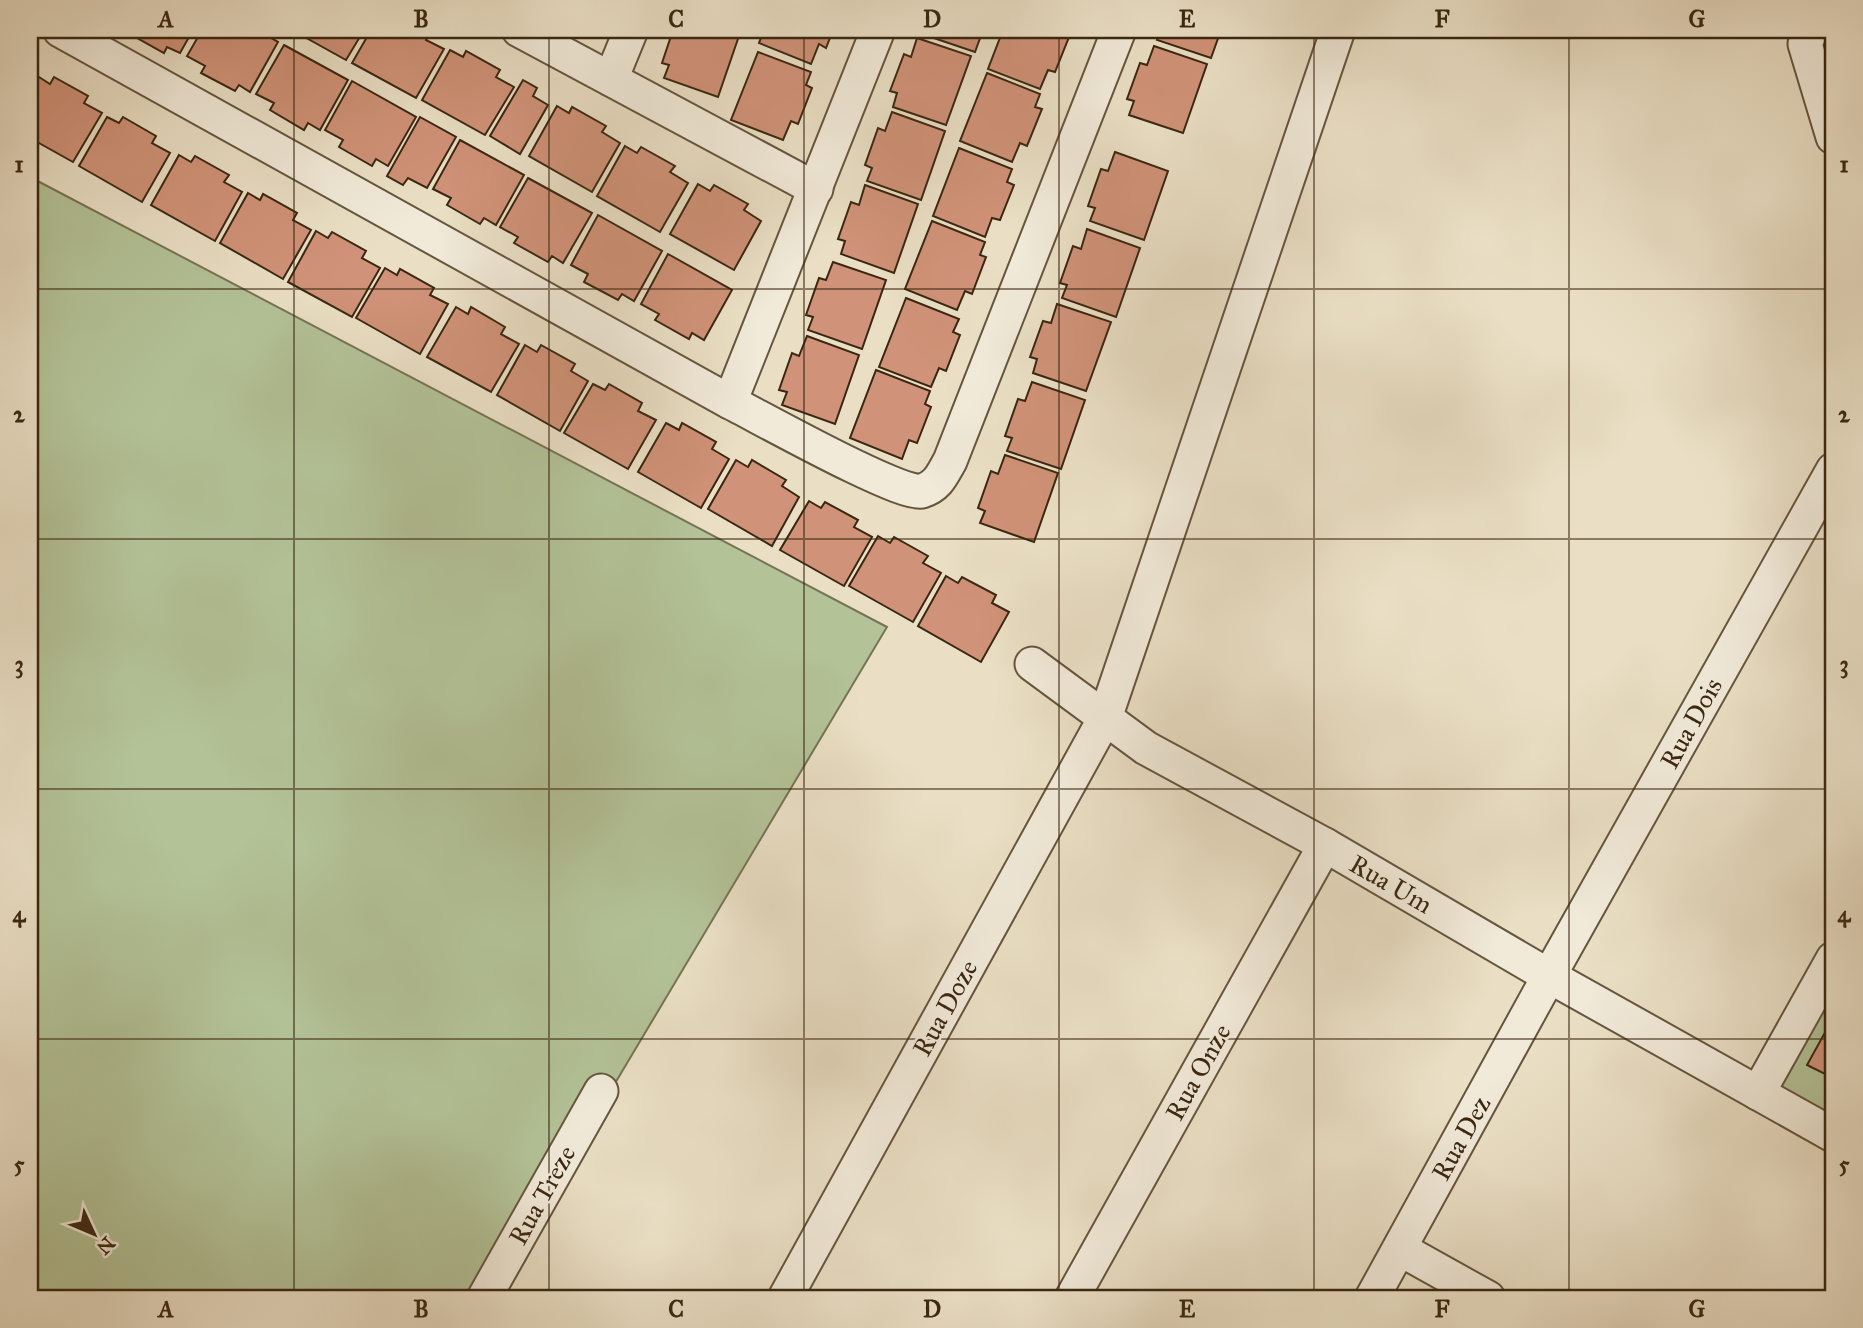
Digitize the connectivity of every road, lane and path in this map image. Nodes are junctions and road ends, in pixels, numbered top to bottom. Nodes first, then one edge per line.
1 (60, 30) edge
2 (519, 30) edge
3 (631, 30) edge
4 (878, 30) edge
5 (1119, 30) edge
6 (1338, 30) edge
7 (1811, 30) edge
8 (611, 79) junction
9 (1833, 137) edge
10 (816, 189) junction
11 (730, 402) junction
12 (1833, 470) edge
13 (1032, 664) dead end
14 (1105, 718) junction
15 (1325, 845) junction
16 (1833, 959) edge
17 (1549, 976) junction
18 (601, 1091) dead end
19 (1758, 1093) junction
20 (1833, 1135) edge
21 (1400, 1249) junction
22 (484, 1298) edge
23 (785, 1298) edge
24 (1072, 1298) edge
25 (1372, 1298) edge
26 (1488, 1298) edge

1 - 11 street
2 - 8 street
3 - 8 street
4 - 10 street
5 - 11 street
6 - 14 street, Rua Doze
7 - 9 street
8 - 10 street
10 - 11 street
12 - 17 street, Rua Dois
13 - 14 street, Rua Um
14 - 15 street, Rua Um
14 - 23 street, Rua Doze
15 - 17 street, Rua Um
15 - 24 street, Rua Onze
16 - 19 street
17 - 19 street, Rua Um
17 - 21 street, Rua Dez
18 - 22 street, Rua Treze
19 - 20 street, Rua Um
21 - 25 street, Rua Dez
21 - 26 street

